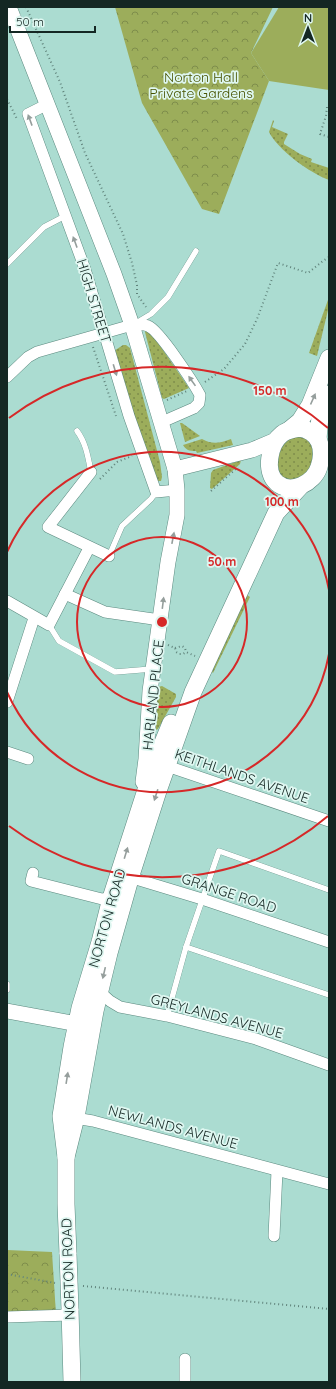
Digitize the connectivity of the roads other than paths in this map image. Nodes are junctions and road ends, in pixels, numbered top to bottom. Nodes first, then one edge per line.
1 (9, 7) edge
2 (48, 104) junction
3 (66, 216) junction
4 (196, 251) dead end
5 (7, 264) edge
6 (132, 325) junction
7 (104, 333) junction
8 (329, 358) edge
9 (7, 377) edge
10 (329, 394) edge
11 (162, 422) junction
12 (77, 431) dead end
13 (283, 434) junction
14 (318, 440) junction
15 (252, 450) junction
16 (269, 461) junction
17 (175, 469) junction
18 (324, 469) edge
19 (91, 472) joint
20 (276, 482) junction
21 (300, 487) junction
22 (177, 490) junction
23 (156, 492) junction
24 (276, 513) junction
25 (89, 548) junction
26 (109, 556) joint
27 (168, 562) joint
28 (65, 594) junction
29 (7, 601) edge
30 (34, 618) junction
31 (160, 620) junction
32 (49, 625) junction
33 (154, 669) junction
34 (7, 702) edge
35 (7, 752) edge
36 (28, 759) dead end
37 (156, 762) junction
38 (329, 822) edge
39 (33, 873) dead end
40 (125, 875) junction
41 (329, 890) edge
42 (111, 898) junction
43 (202, 899) junction
44 (329, 942) edge
45 (186, 948) junction
46 (7, 984) edge
47 (7, 990) edge
48 (100, 992) junction
49 (329, 995) edge
50 (7, 1011) edge
51 (167, 1016) junction
52 (85, 1026) junction
53 (329, 1065) edge
54 (68, 1117) junction
55 (277, 1171) junction
56 (329, 1184) edge
57 (274, 1236) dead end
58 (70, 1312) junction
59 (7, 1317) edge
60 (185, 1359) dead end
61 (72, 1382) edge
62 (186, 1382) edge

1 - 2 main road, HIGH STREET
3 -> 2 street, HIGH STREET
2 - 6 main road, HIGH STREET
3 - 5 lane
7 -> 3 street, HIGH STREET
4 - 6 lane
6 - 7 street
6 - 11 main road, HIGH STREET
11 -> 6 street
7 - 9 street
7 -> 23 street, HIGH STREET
13 -> 8 main road
10 - 14 main road
11 - 17 main road, HIGH STREET
12 - 19 lane
13 - 14 main road
13 - 15 main road
13 - 16 main road
14 - 18 main road
15 - 16 main road
15 - 17 main road
16 - 20 main road
17 - 22 main road, HIGH STREET
18 - 21 main road
19 - 25 street
20 - 21 main road
20 - 24 main road, NORTON ROAD
21 - 24 main road, NORTON ROAD
22 - 23 street
27 -> 22 main road, HIGH STREET
23 - 26 lane
24 - 37 main road, NORTON ROAD
25 - 26 street
25 - 28 street
31 -> 27 main road, HARLAND PLACE
28 - 31 street
28 - 32 street
29 - 30 street
30 - 32 street
30 - 34 street
31 - 33 main road, HARLAND PLACE
32 - 33 lane
33 - 37 main road, HARLAND PLACE
35 - 36 street
37 - 38 street, KEITHLANDS AVENUE
37 -> 40 main road, NORTON ROAD
40 -> 37 main road, NORTON ROAD
39 - 42 street
40 - 42 main road, NORTON ROAD
40 - 43 street, GRANGE ROAD
40 -> 48 main road, NORTON ROAD
41 - 43 lane
42 - 52 main road, NORTON ROAD
43 - 44 street, GRANGE ROAD
43 - 45 lane
45 - 49 lane
45 - 51 lane
46 - 47 lane
48 - 51 street, GREYLANDS AVENUE
48 - 52 main road, NORTON ROAD
50 - 52 main road
51 - 53 street, GREYLANDS AVENUE
52 - 54 main road, NORTON ROAD
54 - 55 street, NEWLANDS AVENUE
54 - 58 main road, NORTON ROAD, bridge
55 - 56 street, NEWLANDS AVENUE
55 - 57 street
58 - 59 street
58 - 61 main road, NORTON ROAD
60 - 62 street

